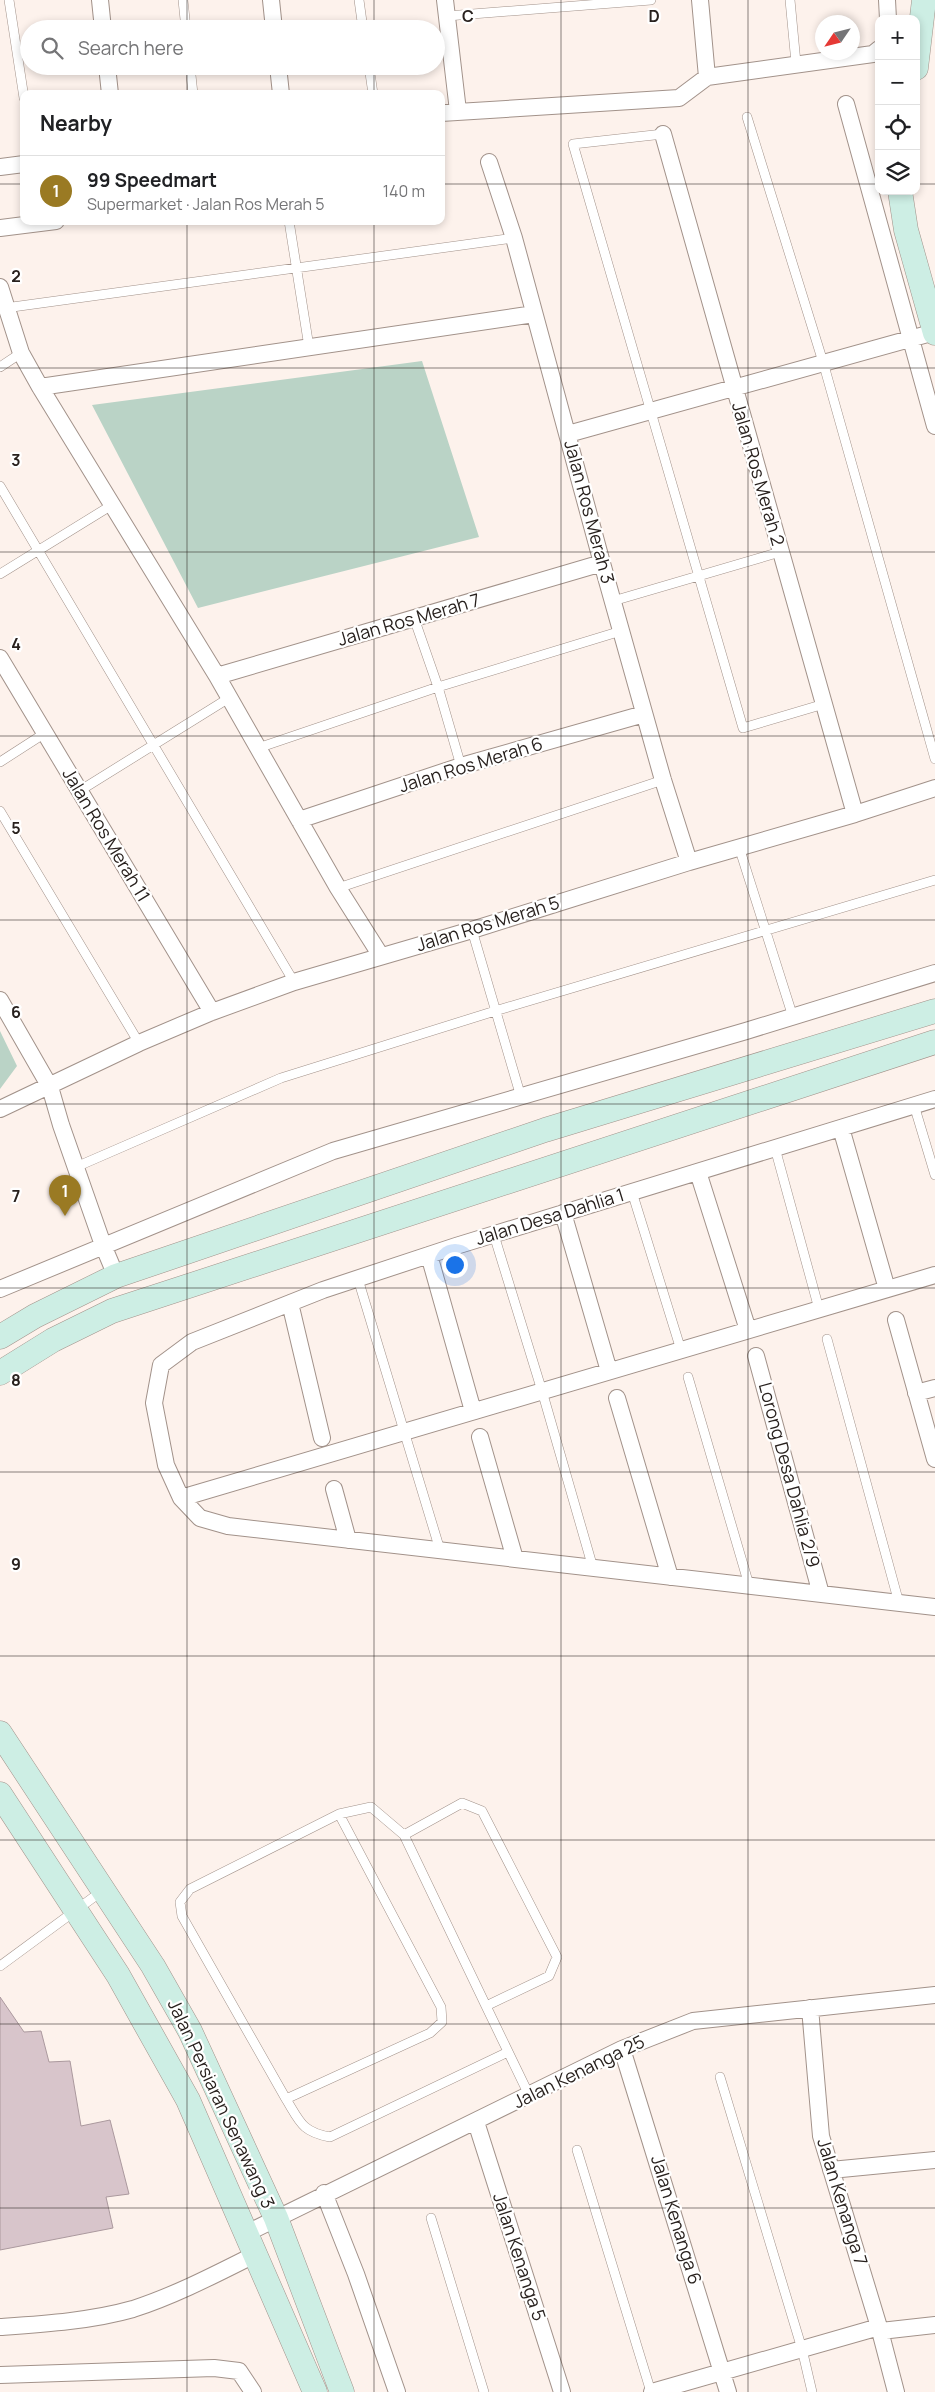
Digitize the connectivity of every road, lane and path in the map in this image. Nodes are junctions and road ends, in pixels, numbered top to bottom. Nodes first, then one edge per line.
1 (9, 0) edge
2 (100, 0) edge
3 (182, 0) edge
4 (271, 0) edge
5 (359, 0) edge
6 (651, 0) edge
7 (700, 0) edge
8 (790, 0) edge
9 (887, 0) edge
10 (924, 0) edge
11 (446, 8) edge
12 (888, 15) edge
13 (102, 20) edge
14 (185, 20) edge
15 (273, 20) edge
16 (362, 20) edge
17 (875, 52) edge
18 (917, 60) edge
19 (796, 63) junction
20 (20, 72) edge
21 (20, 75) edge
22 (108, 75) edge
23 (191, 75) edge
24 (279, 75) edge
25 (370, 75) edge
26 (707, 77) junction
27 (23, 90) edge
28 (110, 90) edge
29 (193, 90) edge
30 (281, 90) edge
31 (372, 90) edge
32 (846, 104) dead end
33 (458, 110) junction
34 (445, 112) edge
35 (747, 117) dead end
36 (663, 134) joint
37 (489, 162) dead end
38 (20, 164) edge
39 (0, 167) edge
40 (901, 195) edge
41 (24, 225) edge
42 (290, 225) edge
43 (0, 228) edge
44 (514, 238) junction
45 (297, 268) junction
46 (0, 287) edge
47 (5, 308) junction
48 (534, 314) junction
49 (934, 326) edge
50 (909, 338) junction
51 (309, 347) junction
52 (21, 353) junction
53 (823, 362) junction
54 (0, 367) edge
55 (40, 387) junction
56 (734, 387) junction
57 (651, 411) junction
58 (935, 426) edge
59 (568, 434) junction
60 (0, 486) edge
61 (112, 505) junction
62 (39, 549) junction
63 (780, 552) junction
64 (602, 563) junction
65 (0, 574) edge
66 (699, 576) junction
67 (613, 601) junction
68 (414, 618) junction
69 (621, 630) junction
70 (0, 658) edge
71 (217, 676) junction
72 (438, 687) junction
73 (230, 698) junction
74 (824, 704) junction
75 (644, 714) junction
76 (45, 733) junction
77 (155, 745) junction
78 (258, 748) junction
79 (935, 759) edge
80 (0, 762) edge
81 (461, 766) junction
82 (663, 780) junction
83 (935, 788) edge
84 (81, 790) junction
85 (0, 811) edge
86 (856, 814) junction
87 (299, 820) junction
88 (740, 847) junction
89 (689, 862) junction
90 (935, 880) edge
91 (338, 888) junction
92 (766, 929) junction
93 (472, 930) junction
94 (381, 956) junction
95 (935, 973) edge
96 (294, 982) junction
97 (0, 1000) edge
98 (495, 1011) junction
99 (935, 1011) edge
100 (212, 1012) junction
101 (793, 1017) junction
102 (935, 1042) edge
103 (139, 1043) junction
104 (50, 1087) junction
105 (521, 1097) junction
106 (935, 1099) edge
107 (914, 1105) junction
108 (0, 1109) edge
109 (841, 1128) junction
110 (775, 1148) junction
111 (76, 1167) junction
112 (698, 1172) junction
113 (935, 1175) edge
114 (632, 1192) junction
115 (563, 1213) junction
116 (494, 1235) junction
117 (103, 1245) junction
118 (429, 1255) junction
119 (935, 1274) edge
120 (116, 1276) junction
121 (358, 1279) junction
122 (0, 1289) edge
123 (887, 1289) junction
124 (290, 1303) junction
125 (819, 1309) junction
126 (896, 1320) dead end
127 (748, 1330) junction
128 (0, 1337) edge
129 (827, 1339) dead end
130 (681, 1350) junction
131 (756, 1356) dead end
132 (609, 1371) junction
133 (0, 1373) edge
134 (688, 1377) dead end
135 (935, 1388) edge
136 (542, 1391) junction
137 (916, 1393) junction
138 (617, 1398) dead end
139 (473, 1411) junction
140 (404, 1432) junction
141 (480, 1437) dead end
142 (322, 1438) dead end
143 (935, 1459) edge
144 (334, 1489) dead end
145 (181, 1498) junction
146 (348, 1540) junction
147 (440, 1550) junction
148 (515, 1559) junction
149 (593, 1568) junction
150 (670, 1576) junction
151 (749, 1585) junction
152 (821, 1594) junction
153 (899, 1603) junction
154 (935, 1607) edge
155 (0, 1733) edge
156 (0, 1794) edge
157 (339, 1814) junction
158 (404, 1835) junction
159 (104, 1890) junction
160 (75, 1911) junction
161 (0, 1966) edge
162 (935, 1995) edge
163 (486, 2006) junction
164 (810, 2008) junction
165 (622, 2049) junction
166 (508, 2052) junction
167 (720, 2077) dead end
168 (529, 2096) junction
169 (286, 2099) junction
170 (476, 2122) junction
171 (577, 2150) dead end
172 (935, 2160) edge
173 (831, 2170) junction
174 (324, 2193) junction
175 (276, 2218) junction
176 (431, 2218) dead end
177 (251, 2243) junction
178 (935, 2325) edge
179 (0, 2327) edge
180 (880, 2329) junction
181 (802, 2349) junction
182 (723, 2371) junction
183 (0, 2375) edge
184 (253, 2392) edge
185 (315, 2392) edge
186 (342, 2392) edge
187 (397, 2392) edge
188 (484, 2392) edge
189 (562, 2392) edge
190 (651, 2392) edge
191 (728, 2392) edge
192 (812, 2392) edge
193 (896, 2392) edge

1 - 20 lane
2 - 13 street
3 - 14 lane
4 - 15 street
5 - 16 lane
6 - 11 lane
7 - 26 street
8 - 19 lane
9 - 12 street
10 - 18 street
11 - 33 street
17 - 19 street
19 - 26 street
21 - 27 lane
22 - 28 street
23 - 29 lane
24 - 30 street
25 - 31 lane
26 - 33 street
32 - 50 street
33 - 34 street
35 - 53 lane
36 - 56 street, Jalan Ros Merah 2
36 - 57 lane
37 - 44 street, Jalan Ros Merah 3
38 - 39 street
40 - 49 street
41 - 43 street
42 - 45 lane
44 - 45 lane
44 - 48 street, Jalan Ros Merah 3
45 - 47 lane
45 - 51 lane
46 - 47 street
47 - 52 street
48 - 51 street
48 - 59 street, Jalan Ros Merah 3
49 - 50 street
50 - 53 street
50 - 58 street
51 - 55 street
52 - 54 lane
52 - 55 street
53 - 56 street
53 - 79 lane
55 - 61 street
56 - 57 street
56 - 63 street, Jalan Ros Merah 2
57 - 59 street
57 - 66 lane
59 - 64 street, Jalan Ros Merah 3
60 - 62 lane
61 - 62 lane
61 - 71 street
62 - 65 lane
62 - 77 lane
63 - 66 lane
63 - 74 street, Jalan Ros Merah 2
64 - 67 street, Jalan Ros Merah 3
64 - 68 street, Jalan Ros Merah 7
66 - 67 lane
66 - 74 lane
67 - 69 street, Jalan Ros Merah 3
68 - 71 street, Jalan Ros Merah 7
68 - 72 lane
69 - 72 lane
69 - 75 street, Jalan Ros Merah 3
70 - 76 street, Jalan Ros Merah 11
71 - 73 street
72 - 78 lane
72 - 81 lane
73 - 77 lane
73 - 78 street
74 - 86 street, Jalan Ros Merah 2
75 - 81 street, Jalan Ros Merah 6
75 - 82 street, Jalan Ros Merah 3
76 - 80 lane
76 - 84 street, Jalan Ros Merah 11
77 - 84 lane
77 - 96 lane
78 - 87 street
81 - 87 street, Jalan Ros Merah 6
82 - 89 street, Jalan Ros Merah 3
82 - 91 lane
83 - 86 street, Jalan Ros Merah 5
84 - 100 street, Jalan Ros Merah 11
85 - 103 lane
86 - 88 street, Jalan Ros Merah 5
87 - 91 street
88 - 89 street, Jalan Ros Merah 5
88 - 92 lane
89 - 93 street, Jalan Ros Merah 5
90 - 92 lane
91 - 94 street
92 - 98 lane
92 - 101 lane
93 - 94 street, Jalan Ros Merah 5
93 - 98 lane
94 - 96 street, Jalan Ros Merah 5
95 - 101 street
96 - 100 street, Jalan Ros Merah 5
97 - 104 street
98 - 105 lane
98 - 111 lane
99 - 120 street
100 - 103 street, Jalan Ros Merah 5
101 - 105 street
102 - 133 street
103 - 104 street, Jalan Ros Merah 5
104 - 108 street, Jalan Ros Merah 5
104 - 111 street
105 - 117 street
106 - 107 street, Jalan Desa Dahlia 1
107 - 109 street, Jalan Desa Dahlia 1
107 - 113 lane
109 - 110 street, Jalan Desa Dahlia 1
109 - 123 street
110 - 112 street, Jalan Desa Dahlia 1
110 - 125 lane
111 - 117 street
112 - 114 street, Jalan Desa Dahlia 1
112 - 127 street
114 - 115 street, Jalan Desa Dahlia 1
114 - 130 lane
115 - 116 street, Jalan Desa Dahlia 1
115 - 132 street
116 - 118 street, Jalan Desa Dahlia 1
116 - 136 lane
117 - 120 street
117 - 122 street
118 - 121 street, Jalan Desa Dahlia 1
118 - 139 street
119 - 123 street
120 - 128 street
121 - 124 street, Jalan Desa Dahlia 1
121 - 140 lane
123 - 125 street
124 - 142 street
124 - 145 street, Jalan Desa Dahlia 1
125 - 127 street
126 - 137 street
127 - 130 street
129 - 153 lane
130 - 132 street
131 - 152 street, Lorong Desa Dahlia 2/9
132 - 136 street
134 - 151 lane
135 - 137 street
136 - 139 street
136 - 149 lane
137 - 143 street
138 - 150 street
139 - 140 street
140 - 145 street
140 - 147 lane
141 - 148 street
144 - 146 street
145 - 146 street, Jalan Desa Dahlia 1
146 - 147 street, Jalan Desa Dahlia 1
147 - 148 street, Jalan Desa Dahlia 1
148 - 149 street, Jalan Desa Dahlia 1
149 - 150 street, Jalan Desa Dahlia 1
150 - 151 street, Jalan Desa Dahlia 1
151 - 152 street, Jalan Desa Dahlia 1
152 - 153 street, Jalan Desa Dahlia 1
153 - 154 street, Jalan Desa Dahlia 1
155 - 159 street, Jalan Persiaran Senawang 3
156 - 160 street, Jalan Persiaran Senawang 3
157 - 158 lane
157 - 169 lane
157 - 169 lane
158 - 163 lane
158 - 163 lane
159 - 160 lane
159 - 175 street, Jalan Persiaran Senawang 3
160 - 161 lane
160 - 177 street, Jalan Persiaran Senawang 3
162 - 164 street, Jalan Kenanga 25
163 - 166 lane
164 - 165 street, Jalan Kenanga 25
164 - 173 street, Jalan Kenanga 7
165 - 168 street, Jalan Kenanga 25
165 - 182 street, Jalan Kenanga 6
166 - 168 lane
166 - 169 lane
167 - 181 lane
168 - 170 street, Jalan Kenanga 25
170 - 174 street, Jalan Kenanga 25
170 - 189 street, Jalan Kenanga 5
171 - 190 lane
172 - 173 street
173 - 180 street, Jalan Kenanga 7
174 - 175 street, Jalan Kenanga 25
174 - 187 street
175 - 177 street, Jalan Kenanga 25
175 - 186 street, Jalan Persiaran Senawang 3
176 - 188 lane
177 - 179 street, Jalan Kenanga 25
177 - 185 street, Jalan Persiaran Senawang 3
178 - 180 street
180 - 181 street
180 - 193 street, Jalan Kenanga 7
181 - 182 street
181 - 192 lane
182 - 190 street
182 - 191 street, Jalan Kenanga 6
183 - 184 street

